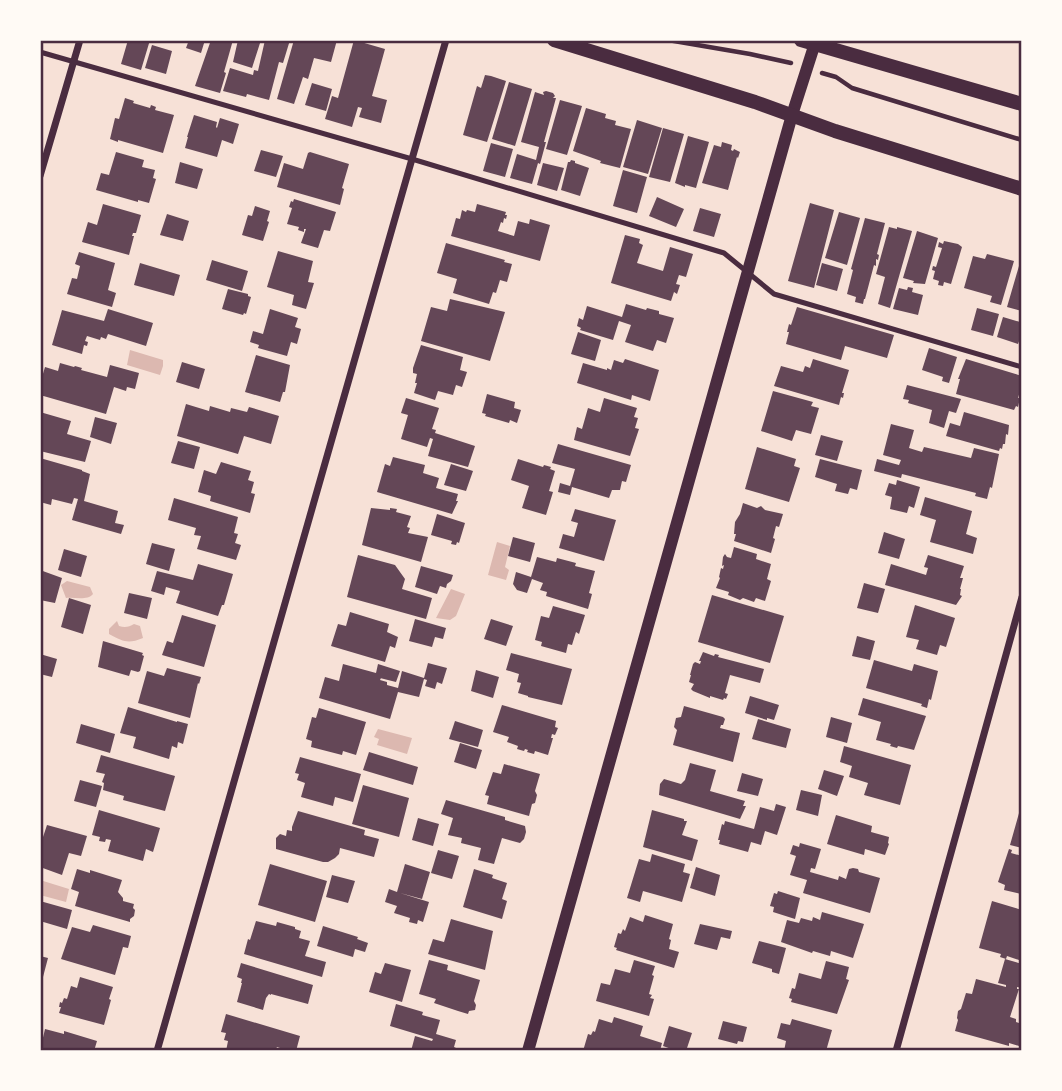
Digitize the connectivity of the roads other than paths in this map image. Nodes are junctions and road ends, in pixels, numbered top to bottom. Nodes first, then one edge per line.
1 (80, 40) edge
2 (446, 40) edge
3 (554, 40) edge
4 (811, 42) edge
5 (40, 52) edge
6 (74, 61) junction
7 (1022, 104) edge
8 (792, 115) junction
9 (412, 159) junction
10 (40, 176) edge
11 (1022, 188) edge
12 (748, 273) junction
13 (1022, 367) edge
14 (1022, 597) edge
15 (158, 1051) edge
16 (528, 1051) edge
17 (896, 1051) edge

1 - 6 street
2 - 9 street
3 - 8 main road
4 - 7 main road
4 - 8 street
5 - 6 lane
6 - 9 lane
6 - 10 street
8 - 11 main road
8 - 12 street
9 - 12 lane
9 - 15 street
12 - 13 lane
12 - 16 street
14 - 17 street

